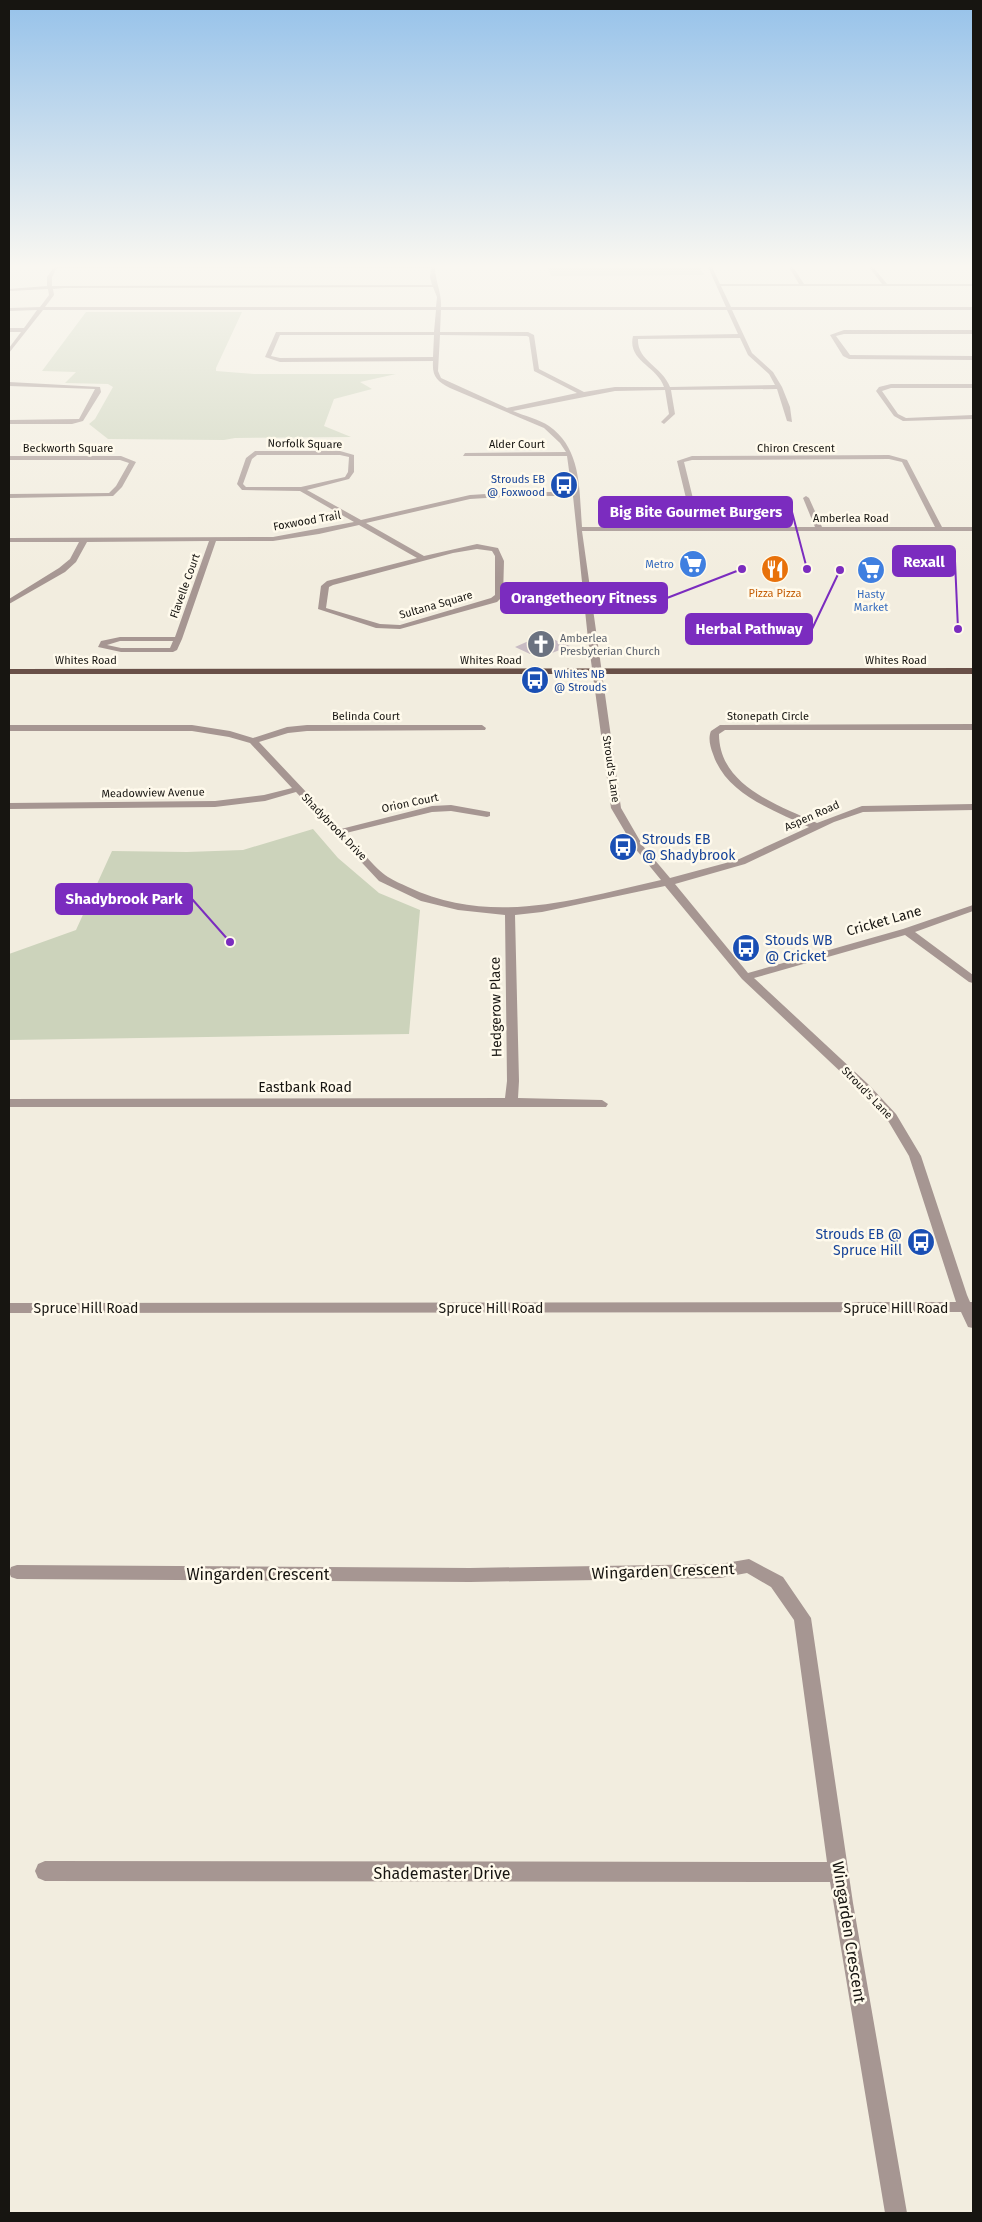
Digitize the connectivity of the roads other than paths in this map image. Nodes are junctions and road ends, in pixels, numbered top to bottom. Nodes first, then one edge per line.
1 (434, 371) edge
2 (537, 371) edge
3 (655, 371) edge
4 (769, 371) edge
5 (9, 384) edge
6 (973, 386) edge
7 (666, 387) junction
8 (779, 387) junction
9 (583, 394) junction
10 (508, 410) junction
11 (973, 417) edge
12 (790, 421) dead end
13 (9, 422) edge
14 (664, 422) dead end
15 (570, 454) junction
16 (465, 455) dead end
17 (9, 458) edge
18 (301, 489) junction
19 (576, 494) junction
20 (9, 496) edge
21 (806, 498) dead end
22 (360, 522) junction
23 (579, 529) junction
24 (697, 529) junction
25 (819, 529) junction
26 (940, 529) junction
27 (973, 529) edge
28 (9, 540) edge
29 (84, 540) junction
30 (214, 540) junction
31 (423, 559) junction
32 (9, 594) edge
33 (19, 596) junction
34 (9, 602) edge
35 (178, 639) junction
36 (598, 671) junction
37 (9, 672) edge
38 (973, 672) edge
39 (973, 727) edge
40 (9, 728) edge
41 (482, 728) dead end
42 (252, 741) junction
43 (297, 789) junction
44 (9, 806) edge
45 (973, 809) edge
46 (488, 814) dead end
47 (817, 827) junction
48 (339, 832) junction
49 (667, 883) junction
50 (973, 908) edge
51 (510, 912) junction
52 (906, 931) junction
53 (746, 977) junction
54 (973, 980) edge
55 (511, 1102) junction
56 (9, 1103) edge
57 (602, 1104) dead end
58 (970, 1307) edge
59 (9, 1308) edge
60 (973, 1323) edge
61 (17, 1572) dead end
62 (44, 1871) dead end
63 (839, 1872) junction
64 (896, 2213) edge

1 - 10 street, Stroud's Lane
2 - 9 street
3 - 7 street
4 - 8 street
5 - 13 street
6 - 11 street
7 - 8 street
7 - 9 street
7 - 14 street
8 - 12 street
9 - 10 street
10 - 15 street, Stroud's Lane
15 - 16 street, Alder Court
15 - 19 street, Stroud's Lane
17 - 20 street, Beckworth Square
18 - 18 street, Norfolk Square
18 - 22 street
19 - 22 street, Foxwood Trail
19 - 23 street, Stroud's Lane
21 - 25 street
22 - 30 street, Foxwood Trail
22 - 31 street
23 - 24 street, Amberlea Road
23 - 36 street, Stroud's Lane
24 - 25 street, Amberlea Road
24 - 26 street, Chiron Crescent
25 - 26 street, Amberlea Road
26 - 27 street, Amberlea Road
28 - 29 street, Foxwood Trail
29 - 30 street, Foxwood Trail
29 - 33 street
30 - 35 street, Flavelle Court
31 - 31 street, Sultana Square
32 - 33 street
33 - 34 street
35 - 35 street, Flavelle Court
36 - 37 main road, Whites Road
36 - 38 main road, Whites Road
36 - 49 street, Stroud's Lane
39 - 47 street, Stonepath Circle
40 - 42 street, Shadybrook Drive
41 - 42 street, Belinda Court
42 - 43 street, Shadybrook Drive
43 - 44 street, Meadowview Avenue
43 - 48 street, Shadybrook Drive
45 - 47 street, Aspen Road
46 - 48 street, Orion Court
47 - 49 street, Aspen Road
48 - 51 street, Shadybrook Drive
49 - 51 street, Shadybrook Drive
49 - 53 street, Stroud's Lane
50 - 52 street, Cricket Lane
51 - 55 street, Hedgerow Place
52 - 53 street, Cricket Lane
52 - 54 street
53 - 58 street, Stroud's Lane
55 - 56 street, Eastbank Road
55 - 57 street, Eastbank Road
58 - 59 street, Spruce Hill Road
58 - 60 street, Stroud's Lane
61 - 63 street, Wingarden Crescent
62 - 63 street, Shademaster Drive
63 - 64 street, Wingarden Crescent

